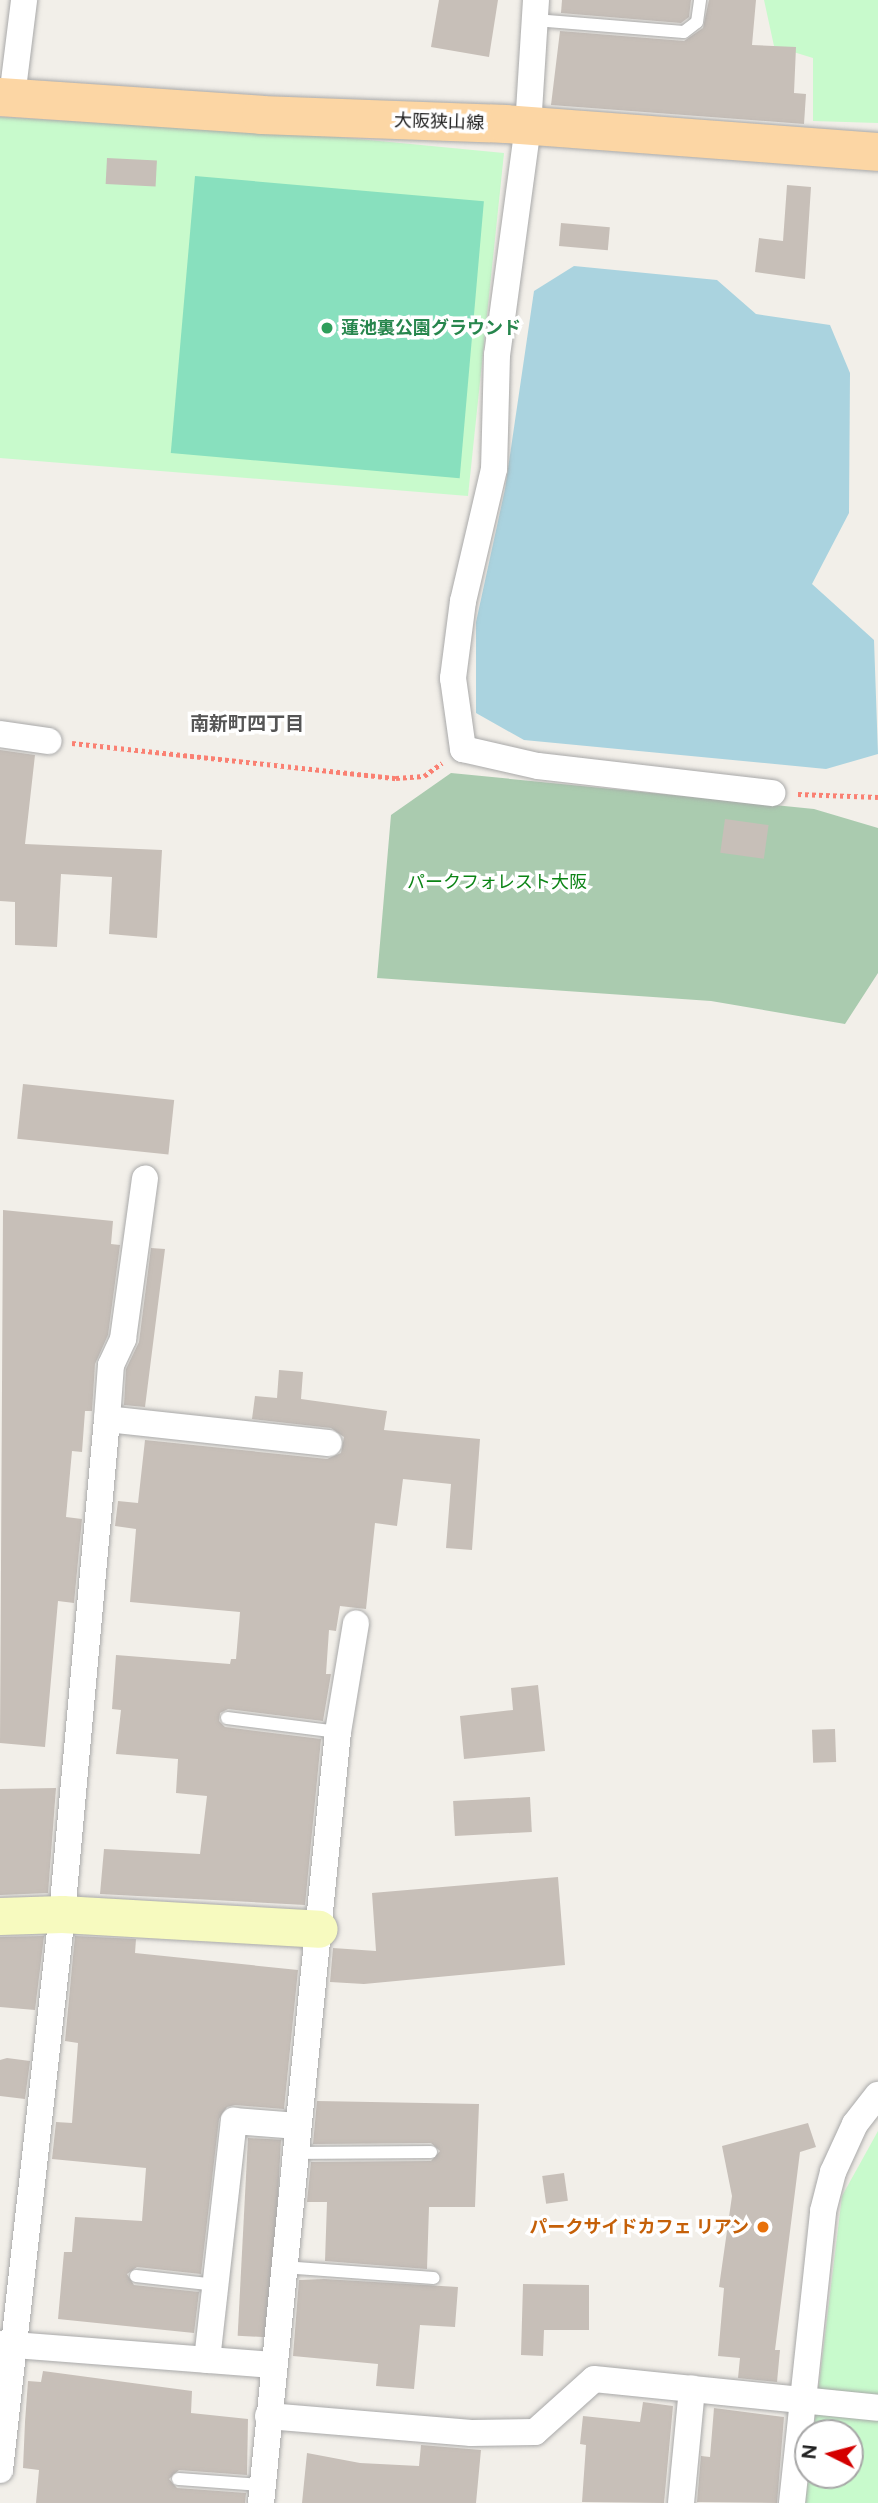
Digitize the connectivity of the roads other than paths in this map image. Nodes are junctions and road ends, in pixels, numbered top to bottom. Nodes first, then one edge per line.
1 (24, 0) edge
2 (700, 0) edge
3 (535, 10) edge
4 (6, 97) edge
5 (528, 126) junction
6 (878, 152) edge
7 (0, 734) edge
8 (48, 741) road end
9 (772, 793) road end
10 (145, 1178) dead end
11 (107, 1419) junction
12 (329, 1443) dead end
13 (356, 1623) dead end
14 (227, 1718) dead end
15 (338, 1732) junction
16 (61, 1914) junction
17 (0, 1916) edge
18 (319, 1929) junction
19 (878, 2095) edge
20 (298, 2126) junction
21 (431, 2152) dead end
22 (295, 2153) junction
23 (283, 2267) junction
24 (136, 2276) dead end
25 (434, 2278) dead end
26 (216, 2285) junction
27 (6, 2345) edge
28 (208, 2360) junction
29 (273, 2365) junction
30 (692, 2389) junction
31 (803, 2401) junction
32 (878, 2408) edge
33 (268, 2416) junction
34 (0, 2470) edge
35 (178, 2480) dead end
36 (262, 2494) edge
37 (681, 2503) edge
38 (792, 2503) edge

1 - 4 street
2 - 3 lane
3 - 5 street
4 - 5 main road, 大阪狭山線
5 - 6 main road, 大阪狭山線
5 - 9 street
7 - 8 street
10 - 11 street
11 - 12 street
11 - 16 street
13 - 15 street
14 - 15 lane
15 - 18 street
16 - 17 street
16 - 18 street
16 - 27 street
18 - 20 street
19 - 31 street
20 - 22 street
20 - 26 street
21 - 22 lane
22 - 23 street
23 - 25 lane
23 - 29 street
24 - 26 lane
26 - 28 street
27 - 28 street
27 - 34 street
28 - 29 street
29 - 33 street
30 - 31 street
30 - 33 street
30 - 37 street
31 - 32 street
31 - 38 street
33 - 36 street
35 - 36 lane

